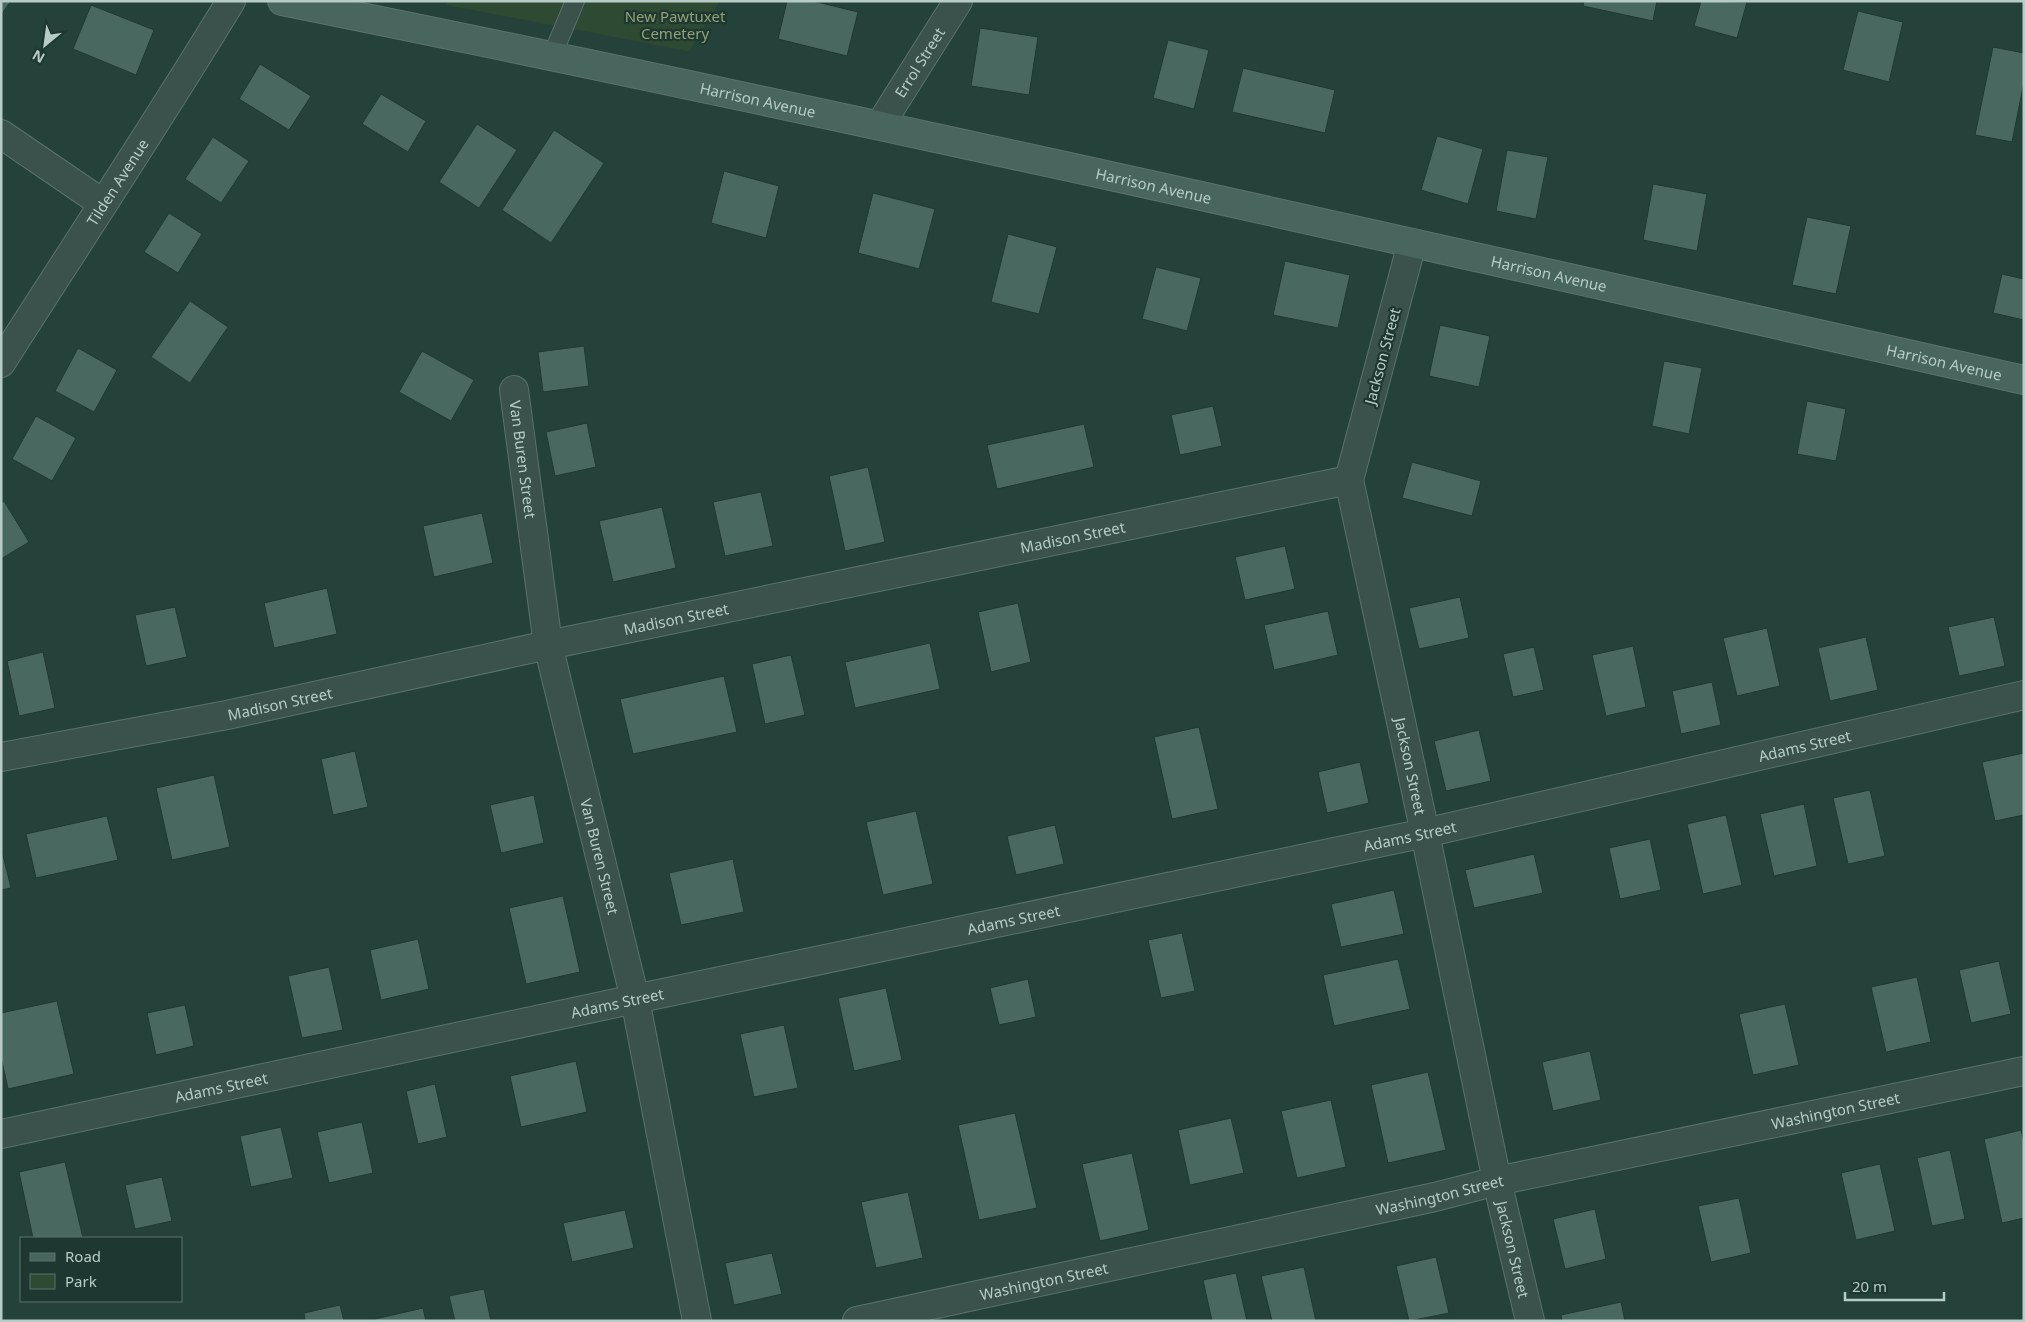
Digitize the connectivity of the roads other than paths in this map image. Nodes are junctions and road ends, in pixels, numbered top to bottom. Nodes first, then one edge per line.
1 (232, 1) edge
2 (282, 1) edge
3 (575, 1) edge
4 (958, 1) edge
5 (552, 56) junction
6 (880, 125) junction
7 (1, 134) edge
8 (102, 203) junction
9 (1412, 243) junction
10 (1, 363) edge
11 (2024, 380) edge
12 (514, 390) dead end
13 (1349, 480) junction
14 (548, 645) junction
15 (2024, 695) edge
16 (1, 758) edge
17 (1425, 833) junction
18 (635, 999) junction
19 (2024, 1071) edge
20 (1, 1134) edge
21 (1497, 1181) junction
22 (697, 1321) edge
23 (857, 1321) edge
24 (1530, 1321) edge

1 - 8 street, Tilden Avenue
2 - 5 street, Harrison Avenue
3 - 5 lane
4 - 6 street, Errol Street
5 - 6 street, Harrison Avenue
6 - 9 street, Harrison Avenue
7 - 8 street
8 - 10 street, Tilden Avenue
9 - 11 street, Harrison Avenue
9 - 13 street, Jackson Street
12 - 14 street, Van Buren Street
13 - 14 street, Madison Street
13 - 17 street, Jackson Street
14 - 16 street, Madison Street
14 - 18 street, Van Buren Street
15 - 17 street, Adams Street
17 - 18 street, Adams Street
17 - 21 street, Jackson Street
18 - 20 street, Adams Street
18 - 22 street, Van Buren Street
19 - 21 street, Washington Street
21 - 23 street, Washington Street
21 - 24 street, Jackson Street

